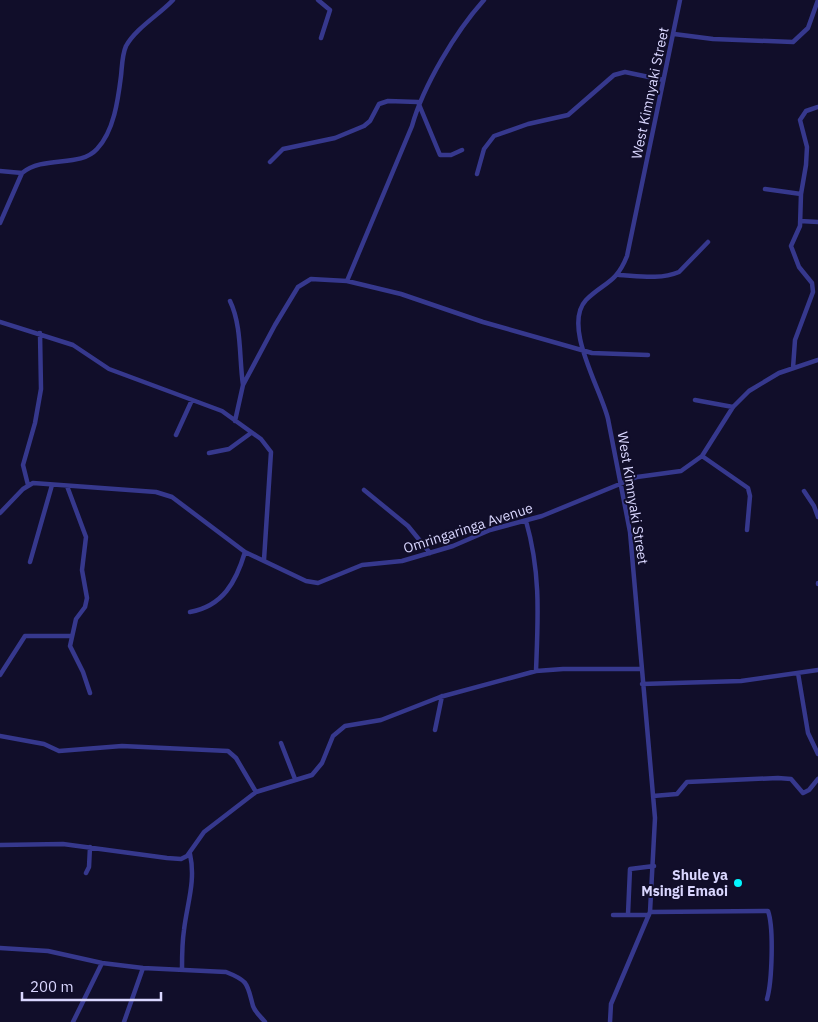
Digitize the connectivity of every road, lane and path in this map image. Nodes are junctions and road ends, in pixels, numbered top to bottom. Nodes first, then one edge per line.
1 (173, 0) edge
2 (318, 0) edge
3 (484, 0) edge
4 (680, 0) edge
5 (818, 0) edge
6 (674, 34) junction
7 (321, 38) dead end
8 (664, 80) junction
9 (418, 102) junction
10 (818, 107) edge
11 (462, 150) dead end
12 (270, 162) dead end
13 (0, 172) edge
14 (22, 173) junction
15 (478, 174) dead end
16 (765, 188) dead end
17 (801, 194) junction
18 (800, 221) junction
19 (818, 222) edge
20 (0, 223) edge
21 (708, 242) dead end
22 (619, 275) junction
23 (347, 281) junction
24 (818, 283) edge
25 (812, 284) junction
26 (230, 302) dead end
27 (0, 322) edge
28 (40, 333) junction
29 (582, 350) junction
30 (648, 355) dead end
31 (818, 360) edge
32 (793, 368) junction
33 (243, 385) junction
34 (192, 400) junction
35 (695, 400) dead end
36 (733, 407) junction
37 (235, 421) junction
38 (251, 432) junction
39 (176, 435) dead end
40 (209, 453) dead end
41 (702, 456) junction
42 (620, 484) junction
43 (28, 485) junction
44 (52, 485) junction
45 (67, 486) junction
46 (364, 490) dead end
47 (804, 491) dead end
48 (0, 513) edge
49 (818, 517) edge
50 (526, 521) junction
51 (747, 530) dead end
52 (245, 552) junction
53 (430, 553) junction
54 (264, 560) junction
55 (30, 562) dead end
56 (190, 612) dead end
57 (70, 636) junction
58 (641, 669) junction
59 (818, 670) edge
60 (536, 672) junction
61 (798, 673) junction
62 (0, 675) edge
63 (642, 684) junction
64 (90, 693) dead end
65 (442, 696) junction
66 (435, 730) dead end
67 (0, 736) edge
68 (281, 743) dead end
69 (818, 754) edge
70 (294, 779) junction
71 (818, 779) edge
72 (256, 792) junction
73 (653, 796) junction
74 (0, 845) edge
75 (90, 847) junction
76 (190, 854) junction
77 (654, 866) junction
78 (86, 873) dead end
79 (628, 914) junction
80 (649, 914) junction
81 (613, 915) dead end
82 (0, 948) edge
83 (102, 962) junction
84 (142, 968) junction
85 (182, 969) junction
86 (767, 999) dead end
87 (73, 1022) edge
88 (124, 1022) edge
89 (265, 1022) edge
90 (610, 1022) edge

1 - 14 street
2 - 7 street
3 - 9 street
4 - 6 street, West Kimnyaki Street
5 - 6 street
6 - 8 street, West Kimnyaki Street
8 - 15 street
8 - 22 street, West Kimnyaki Street
9 - 11 street
9 - 12 street
9 - 23 street
10 - 17 street
13 - 14 street
14 - 20 street
16 - 17 street
17 - 18 street
18 - 19 street
18 - 25 street
21 - 22 street
22 - 29 street, West Kimnyaki Street
23 - 29 street
23 - 33 street
24 - 25 street
25 - 32 street
26 - 33 street
27 - 28 street
28 - 34 street
28 - 43 street
29 - 30 street
29 - 42 street, West Kimnyaki Street
31 - 32 street
32 - 36 street
33 - 37 street
34 - 37 street
34 - 39 street
35 - 36 street
36 - 41 street
37 - 38 street
38 - 40 street
38 - 54 street
41 - 42 street, Omringaringa Avenue
41 - 51 street
42 - 50 street, Omringaringa Avenue
42 - 58 street, West Kimnyaki Street
43 - 44 street, Omringaringa Avenue
43 - 48 street
44 - 45 street, Omringaringa Avenue
44 - 55 street
45 - 52 street, Omringaringa Avenue
45 - 57 street
46 - 53 street
47 - 49 street
50 - 53 street, Omringaringa Avenue
50 - 60 street
52 - 54 street, Omringaringa Avenue
52 - 56 street
53 - 54 street, Omringaringa Avenue
57 - 62 street
57 - 64 street
58 - 60 street
58 - 63 street, West Kimnyaki Street
59 - 61 street
60 - 65 street
61 - 63 street
61 - 69 street
63 - 73 street, West Kimnyaki Street
65 - 66 street
65 - 70 street
67 - 72 street
68 - 70 street
70 - 72 street
71 - 73 street
72 - 76 street
73 - 77 street, West Kimnyaki Street
74 - 75 street
75 - 76 street
75 - 78 street
76 - 85 street
77 - 79 street
77 - 80 street, West Kimnyaki Street
79 - 80 street
79 - 81 street
80 - 86 street
80 - 90 street, West Kimnyaki Street
82 - 83 street
83 - 84 street
83 - 87 street
84 - 85 street
84 - 88 street
85 - 89 street

